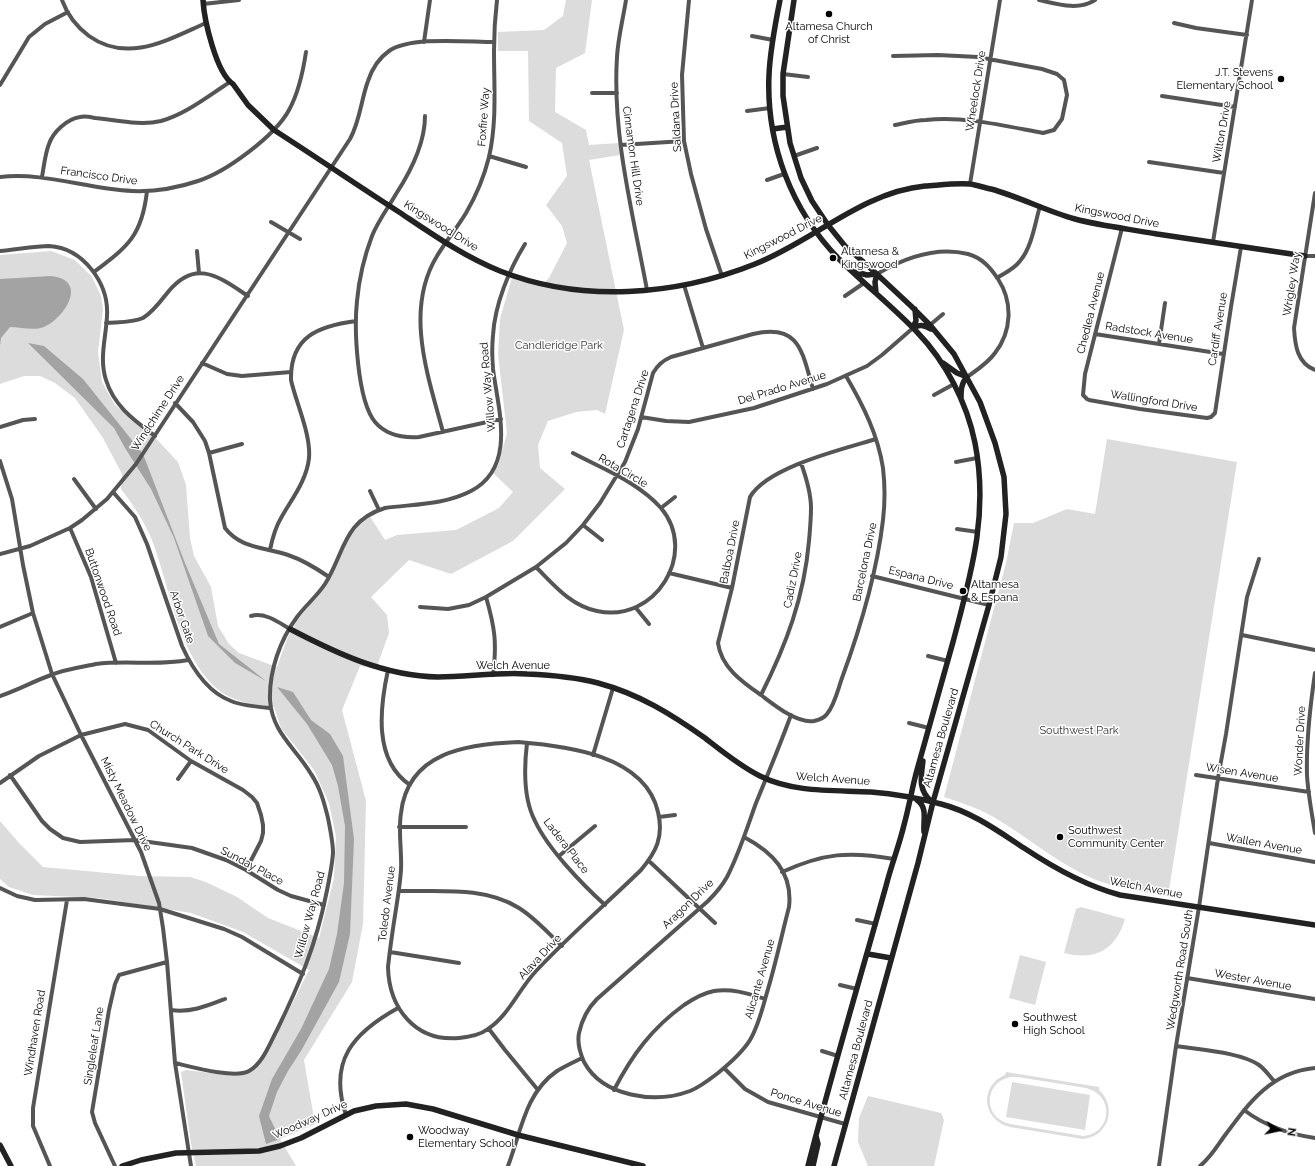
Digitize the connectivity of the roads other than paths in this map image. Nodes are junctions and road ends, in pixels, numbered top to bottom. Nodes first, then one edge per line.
1 (62, 0) edge
2 (239, 0) edge
3 (430, 0) edge
4 (497, 0) edge
5 (626, 0) edge
6 (689, 0) edge
7 (780, 0) edge
8 (794, 0) edge
9 (1000, 0) edge
10 (1039, 0) edge
11 (1095, 0) edge
12 (1252, 0) edge
13 (203, 2) edge
14 (68, 12) junction
15 (206, 22) junction
16 (1174, 23) dead end
17 (1247, 35) junction
18 (752, 36) dead end
19 (773, 40) junction
20 (424, 42) junction
21 (494, 42) junction
22 (306, 52) dead end
23 (893, 56) dead end
24 (991, 58) junction
25 (783, 74) junction
26 (808, 77) dead end
27 (230, 82) junction
28 (0, 85) edge
29 (617, 92) junction
30 (592, 94) dead end
31 (1162, 96) dead end
32 (1235, 107) junction
33 (770, 108) junction
34 (747, 111) dead end
35 (425, 116) dead end
36 (981, 122) junction
37 (895, 126) dead end
38 (787, 127) junction
39 (773, 129) junction
40 (274, 130) junction
41 (684, 142) junction
42 (621, 145) junction
43 (817, 148) dead end
44 (489, 156) junction
45 (794, 156) junction
46 (1149, 162) dead end
47 (331, 167) junction
48 (526, 167) dead end
49 (1224, 173) junction
50 (784, 174) junction
51 (0, 177) edge
52 (42, 177) junction
53 (767, 180) dead end
54 (970, 184) junction
55 (147, 191) junction
56 (1315, 193) edge
57 (389, 206) junction
58 (1040, 206) junction
59 (271, 222) dead end
60 (828, 225) junction
61 (1122, 228) junction
62 (288, 232) junction
63 (816, 232) junction
64 (300, 239) dead end
65 (1213, 242) junction
66 (446, 243) junction
67 (525, 244) dead end
68 (1241, 247) junction
69 (0, 251) edge
70 (197, 251) dead end
71 (1305, 256) junction
72 (1315, 256) edge
73 (851, 271) junction
74 (94, 272) junction
75 (199, 273) junction
76 (510, 274) junction
77 (877, 274) junction
78 (722, 276) junction
79 (997, 278) junction
80 (864, 283) junction
81 (684, 285) junction
82 (647, 290) junction
83 (876, 294) junction
84 (248, 296) junction
85 (845, 296) dead end
86 (1165, 303) dead end
87 (915, 309) junction
88 (943, 314) dead end
89 (356, 321) junction
90 (106, 323) junction
91 (930, 325) junction
92 (913, 328) junction
93 (936, 333) junction
94 (1095, 334) junction
95 (1159, 344) junction
96 (703, 348) junction
97 (1224, 354) junction
98 (941, 362) junction
99 (202, 363) junction
100 (1315, 370) edge
101 (291, 372) junction
102 (846, 376) junction
103 (967, 377) junction
104 (954, 384) junction
105 (814, 389) junction
106 (934, 395) dead end
107 (961, 400) junction
108 (1090, 400) joint
109 (175, 403) junction
110 (1214, 414) joint
111 (641, 417) junction
112 (35, 419) dead end
113 (501, 419) junction
114 (0, 427) edge
115 (443, 432) junction
116 (155, 436) junction
117 (876, 439) junction
118 (242, 444) dead end
119 (210, 453) junction
120 (573, 453) dead end
121 (977, 458) junction
122 (0, 461) edge
123 (956, 462) dead end
124 (801, 463) junction
125 (616, 476) junction
126 (74, 479) dead end
127 (370, 491) dead end
128 (113, 492) junction
129 (675, 497) dead end
130 (661, 508) junction
131 (96, 509) junction
132 (379, 510) junction
133 (583, 525) junction
134 (70, 528) junction
135 (957, 529) dead end
136 (978, 532) junction
137 (602, 540) dead end
138 (20, 548) junction
139 (270, 550) junction
140 (0, 554) edge
141 (1259, 559) dead end
142 (536, 567) junction
143 (669, 573) junction
144 (872, 576) junction
145 (329, 577) junction
146 (732, 588) junction
147 (486, 597) junction
148 (965, 598) junction
149 (989, 605) junction
150 (420, 608) dead end
151 (636, 608) junction
152 (33, 613) junction
153 (251, 616) dead end
154 (649, 624) dead end
155 (0, 627) edge
156 (290, 628) junction
157 (1242, 635) junction
158 (1315, 650) edge
159 (928, 656) dead end
160 (188, 660) junction
161 (948, 661) junction
162 (116, 663) junction
163 (388, 670) junction
164 (1315, 673) edge
165 (52, 674) junction
166 (493, 675) junction
167 (613, 688) junction
168 (761, 695) junction
169 (0, 696) edge
170 (271, 708) junction
171 (791, 715) junction
172 (909, 723) dead end
173 (929, 728) junction
174 (81, 735) junction
175 (527, 743) junction
176 (924, 749) junction
177 (593, 754) junction
178 (191, 761) junction
179 (1196, 775) dead end
180 (10, 776) junction
181 (1218, 778) junction
182 (178, 779) dead end
183 (766, 779) junction
184 (0, 783) edge
185 (410, 784) junction
186 (1308, 792) junction
187 (911, 797) junction
188 (933, 802) junction
189 (675, 815) dead end
190 (659, 817) junction
191 (466, 826) dead end
192 (595, 826) dead end
193 (399, 827) junction
194 (1315, 833) edge
195 (744, 837) junction
196 (135, 840) junction
197 (924, 840) junction
198 (1209, 843) junction
199 (559, 856) junction
200 (894, 859) junction
201 (649, 861) junction
202 (1315, 862) edge
203 (246, 870) junction
204 (782, 872) junction
205 (0, 888) edge
206 (400, 891) junction
207 (67, 900) junction
208 (324, 905) junction
209 (605, 905) junction
210 (1199, 907) junction
211 (700, 908) junction
212 (160, 909) junction
213 (857, 920) dead end
214 (715, 923) dead end
215 (876, 924) junction
216 (1315, 925) edge
217 (562, 946) junction
218 (390, 952) junction
219 (868, 954) junction
220 (891, 958) junction
221 (167, 962) junction
222 (459, 963) dead end
223 (303, 974) junction
224 (1187, 978) junction
225 (840, 985) dead end
226 (857, 989) junction
227 (225, 999) dead end
228 (1315, 999) edge
229 (765, 1000) junction
230 (398, 1008) junction
231 (171, 1010) junction
232 (489, 1029) junction
233 (1176, 1046) junction
234 (822, 1051) dead end
235 (838, 1056) junction
236 (582, 1058) junction
237 (175, 1063) junction
238 (724, 1068) junction
239 (1315, 1068) edge
240 (1274, 1081) junction
241 (538, 1090) junction
242 (614, 1090) junction
243 (1244, 1110) junction
244 (346, 1115) junction
245 (820, 1117) junction
246 (846, 1124) junction
247 (518, 1135) junction
248 (816, 1136) junction
249 (1315, 1138) edge
250 (0, 1145) edge
251 (188, 1152) junction
252 (1206, 1160) junction
253 (11, 1166) edge
254 (50, 1166) edge
255 (116, 1166) edge
256 (122, 1166) edge
257 (191, 1166) edge
258 (508, 1166) edge
259 (643, 1166) edge
260 (808, 1166) edge
261 (813, 1166) edge
262 (834, 1166) edge
263 (1159, 1166) edge
264 (1200, 1166) edge
265 (1210, 1166) edge

1 - 14 street
2 - 13 street
3 - 20 street
4 - 21 street, Foxfire Way
5 - 29 street, Cinnamon Hill Drive
6 - 41 street, Saldana Drive
7 - 19 street, Altamesa Boulevard
8 - 25 street, Altamesa Boulevard
9 - 24 street, Wheelock Drive
10 - 11 street
12 - 17 street, Wilton Drive
13 - 15 street, Kingswood Drive
14 - 15 street
14 - 28 street
15 - 27 street, Kingswood Drive
16 - 17 street
17 - 32 street, Wilton Drive
18 - 19 street
19 - 33 street, Altamesa Boulevard
20 - 21 street, Windchime Drive
20 - 47 street, Windchime Drive
21 - 44 street, Foxfire Way
22 - 40 street, Francisco Drive
23 - 24 street
24 - 36 street, Wheelock Drive
24 - 36 street
25 - 26 street
25 - 38 street, Altamesa Boulevard
27 - 40 street, Kingswood Drive
27 - 52 street
29 - 30 street
29 - 42 street, Cinnamon Hill Drive
31 - 32 street
32 - 49 street, Wilton Drive
33 - 34 street
33 - 39 street, Altamesa Boulevard
35 - 57 street
36 - 37 street
36 - 54 street, Wheelock Drive
38 - 39 street
38 - 45 street, Altamesa Boulevard
39 - 50 street, Altamesa Boulevard
40 - 47 street, Kingswood Drive
40 - 55 street, Francisco Drive
41 - 42 street
41 - 78 street, Saldana Drive
42 - 82 street, Cinnamon Hill Drive
43 - 45 street
44 - 48 street
44 - 66 street, Foxfire Way
45 - 60 street, Altamesa Boulevard
46 - 49 street
47 - 57 street, Kingswood Drive
47 - 62 street, Windchime Drive
49 - 65 street, Wilton Drive
50 - 53 street
50 - 63 street, Altamesa Boulevard
51 - 52 street, Francisco Drive
52 - 55 street, Francisco Drive
54 - 58 street, Kingswood Drive
54 - 60 street, Kingswood Drive
55 - 74 street
56 - 71 street, Wrigley Way
57 - 66 street, Kingswood Drive
57 - 89 street
58 - 61 street, Kingswood Drive
58 - 79 street
59 - 62 street
60 - 63 street, Kingswood Drive
60 - 77 street, Altamesa Boulevard
61 - 65 street, Kingswood Drive
61 - 94 street, Chedlea Avenue
62 - 64 street
62 - 84 street, Windchime Drive
63 - 73 street, Altamesa Boulevard
63 - 78 street, Kingswood Drive
65 - 68 street, Kingswood Drive
66 - 76 street, Kingswood Drive
66 - 115 street, Foxfire Way
67 - 76 street, Willow Way Road
68 - 71 street, Kingswood Drive
68 - 97 street, Cardiff Avenue
69 - 74 street
70 - 75 street
71 - 72 street, Kingswood Drive
71 - 100 street, Wrigley Way
73 - 77 street
73 - 80 street, Altamesa Boulevard
74 - 90 street
75 - 84 street
75 - 90 street
76 - 82 street, Kingswood Drive
76 - 113 street, Willow Way Road
77 - 79 street
77 - 83 street
77 - 87 street, Altamesa Boulevard
78 - 81 street, Kingswood Drive
79 - 103 street
80 - 83 street, Altamesa Boulevard
80 - 85 street
81 - 82 street, Kingswood Drive
81 - 96 street
83 - 92 street, Altamesa Boulevard
84 - 99 street, Windchime Drive
86 - 95 street
87 - 91 street, Altamesa Boulevard
87 - 92 street
88 - 91 street
89 - 101 street
89 - 115 street
90 - 116 street
91 - 93 street, Altamesa Boulevard
92 - 93 street
92 - 98 street, Altamesa Boulevard
92 - 102 street, Del Prado Avenue
93 - 103 street, Altamesa Boulevard
94 - 95 street, Radstock Avenue
94 - 108 street, Chedlea Avenue
95 - 97 street, Radstock Avenue
96 - 105 street, Cartagena Drive
96 - 111 street, Cartagena Drive
97 - 110 street, Cardiff Avenue
98 - 103 street
98 - 104 street, Altamesa Boulevard
99 - 101 street
99 - 109 street, Windchime Drive
101 - 139 street
102 - 105 street, Del Prado Avenue
102 - 117 street, Barcelona Drive
103 - 107 street
103 - 149 street, Altamesa Boulevard
104 - 106 street
104 - 107 street, Altamesa Boulevard
105 - 111 street, Del Prado Avenue
107 - 121 street, Altamesa Boulevard
108 - 110 street, Wallingford Drive
109 - 116 street, Windchime Drive
109 - 119 street
111 - 125 street, Cartagena Drive
112 - 114 street
113 - 115 street
113 - 132 street, Willow Way Road
116 - 128 street, Windchime Drive
117 - 124 street, Balboa Drive
117 - 144 street, Barcelona Drive
118 - 119 street
119 - 139 street
120 - 125 street, Rota Circle
121 - 123 street
121 - 136 street, Altamesa Boulevard
122 - 138 street, Misty Meadow Drive
124 - 146 street, Balboa Drive
124 - 168 street, Cadiz Drive
125 - 130 street, Rota Circle
125 - 133 street, Cartagena Drive
126 - 131 street
127 - 132 street
128 - 131 street, Windchime Drive
128 - 160 street, Arbor Gate
129 - 130 street
130 - 143 street, Rota Circle
131 - 134 street, Windchime Drive
132 - 145 street, Willow Way Road
133 - 137 street
133 - 142 street, Cartagena Drive
134 - 138 street, Windchime Drive
134 - 162 street, Buttonwood Road
135 - 136 street
136 - 148 street, Altamesa Boulevard
138 - 140 street, Windchime Drive
138 - 152 street, Misty Meadow Drive
139 - 145 street
141 - 157 street, Wedgworth Road South
142 - 147 street, Cartagena Drive
142 - 151 street, Rota Circle
143 - 146 street
143 - 151 street, Rota Circle
144 - 148 street, Espana Drive
144 - 171 street, Barcelona Drive
145 - 156 street, Willow Way Road
146 - 168 street, Balboa Drive
147 - 150 street, Cartagena Drive
147 - 166 street
148 - 149 street, Espana Drive
148 - 161 street, Altamesa Boulevard
149 - 188 street, Altamesa Boulevard
151 - 154 street
152 - 155 street
152 - 165 street, Misty Meadow Drive
153 - 156 street
156 - 163 street, Welch Avenue
156 - 170 street, Willow Way Road
157 - 158 street
157 - 181 street, Wedgworth Road South
159 - 161 street
160 - 162 street
160 - 170 street, Arbor Gate
161 - 173 street, Altamesa Boulevard
162 - 165 street
163 - 166 street, Welch Avenue
163 - 185 street
164 - 186 street, Wonder Drive
165 - 169 street
165 - 174 street, Misty Meadow Drive
166 - 167 street, Welch Avenue
167 - 177 street
167 - 183 street, Welch Avenue
168 - 171 street, Balboa Drive
170 - 208 street, Willow Way Road
171 - 183 street, Aragon Drive
172 - 173 street, Altamesa Boulevard
173 - 176 street, Altamesa Boulevard
174 - 178 street, Church Park Drive
174 - 180 street, Church Park Drive
174 - 196 street, Misty Meadow Drive
175 - 177 street, Toledo Avenue
175 - 185 street, Toledo Avenue
175 - 199 street, Ladera Place
176 - 187 street, Altamesa Boulevard
176 - 188 street
177 - 190 street, Alava Drive
178 - 182 street
178 - 203 street, Church Park Drive
179 - 181 street, Wisen Avenue
180 - 184 street, Church Park Drive
180 - 196 street, Sunday Place
181 - 186 street, Wisen Avenue
181 - 198 street, Wedgworth Road South
183 - 187 street, Welch Avenue
183 - 195 street, Aragon Drive
185 - 193 street, Toledo Avenue
186 - 194 street, Wonder Drive
187 - 188 street, Welch Avenue
187 - 197 street
187 - 200 street, Altamesa Boulevard
188 - 197 street, Altamesa Boulevard
188 - 210 street, Welch Avenue
189 - 190 street
190 - 201 street, Alava Drive
191 - 193 street
192 - 199 street
193 - 206 street, Toledo Avenue
195 - 204 street, Alicante Avenue
195 - 211 street, Aragon Drive
196 - 203 street, Sunday Place
196 - 212 street, Misty Meadow Drive
197 - 220 street, Altamesa Boulevard
198 - 202 street, Wallen Avenue
198 - 210 street, Wedgworth Road South
199 - 209 street, Ladera Place
200 - 204 street
200 - 215 street, Altamesa Boulevard
201 - 209 street, Alava Drive
201 - 211 street
203 - 208 street, Sunday Place
204 - 229 street, Alicante Avenue
205 - 207 street
206 - 217 street
206 - 218 street, Toledo Avenue
207 - 212 street
207 - 254 street, Windhaven Road
208 - 223 street, Willow Way Road
209 - 217 street, Alava Drive
210 - 216 street, Welch Avenue
210 - 224 street, Wedgworth Road South
211 - 214 street
211 - 236 street, Aragon Drive
212 - 221 street, Misty Meadow Drive
212 - 223 street
213 - 215 street
215 - 219 street, Altamesa Boulevard
217 - 232 street, Alava Drive
218 - 222 street
218 - 230 street, Toledo Avenue
219 - 220 street
219 - 226 street, Altamesa Boulevard
220 - 246 street, Altamesa Boulevard
221 - 231 street, Misty Meadow Drive
221 - 255 street, Singleleaf Lane
223 - 237 street, Willow Way Road
224 - 228 street, Wester Avenue
224 - 233 street, Wedgworth Road South
225 - 226 street, Altamesa Boulevard
226 - 235 street, Altamesa Boulevard
227 - 231 street
229 - 238 street, Alicante Avenue
229 - 242 street
230 - 232 street, Alava Drive
230 - 244 street
231 - 237 street, Misty Meadow Drive
232 - 241 street
233 - 240 street
233 - 263 street, Wedgworth Road South
234 - 235 street, Altamesa Boulevard
235 - 245 street, Altamesa Boulevard
236 - 241 street
236 - 242 street, Alicante Avenue
237 - 251 street, Misty Meadow Drive
238 - 242 street, Alicante Avenue
238 - 245 street, Ponce Avenue
239 - 240 street
240 - 243 street
241 - 247 street
243 - 249 street
243 - 252 street
244 - 247 street, Woodway Drive
244 - 251 street, Woodway Drive
245 - 246 street, Ponce Avenue
245 - 248 street, Altamesa Boulevard
246 - 262 street, Altamesa Boulevard
247 - 258 street
247 - 259 street, Woodway Drive
248 - 260 street, Altamesa Boulevard
248 - 261 street
250 - 253 street
251 - 256 street, Woodway Drive
251 - 257 street, Misty Meadow Drive
252 - 264 street
252 - 265 street

